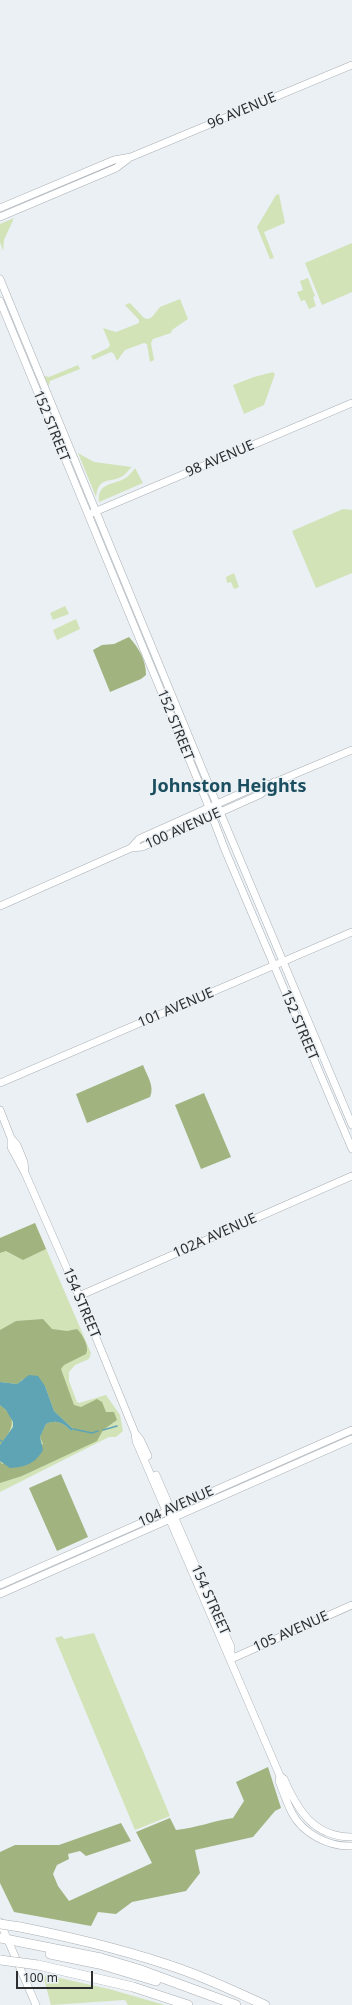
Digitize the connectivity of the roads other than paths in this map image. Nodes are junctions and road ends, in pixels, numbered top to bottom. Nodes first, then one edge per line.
1 (352, 65) edge
2 (131, 157) junction
3 (0, 208) edge
4 (0, 217) edge
5 (0, 279) edge
6 (0, 301) edge
7 (352, 403) edge
8 (96, 512) junction
9 (88, 515) junction
10 (352, 750) edge
11 (274, 782) junction
12 (217, 804) junction
13 (208, 808) junction
14 (220, 812) junction
15 (211, 817) junction
16 (131, 848) junction
17 (0, 906) edge
18 (352, 932) edge
19 (283, 962) junction
20 (274, 966) junction
21 (297, 1020) junction
22 (322, 1053) junction
23 (0, 1083) edge
24 (0, 1110) edge
25 (352, 1125) edge
26 (352, 1149) edge
27 (352, 1176) edge
28 (79, 1296) junction
29 (352, 1430) edge
30 (352, 1436) edge
31 (352, 1439) edge
32 (326, 1450) junction
33 (170, 1514) junction
34 (0, 1585) edge
35 (0, 1594) edge
36 (352, 1605) edge
37 (231, 1659) junction
38 (280, 1776) junction
39 (352, 1837) edge
40 (352, 1846) edge
41 (0, 1923) edge
42 (4, 1942) edge
43 (0, 1960) edge
44 (36, 2005) edge
45 (188, 2005) edge
46 (221, 2005) edge
47 (236, 2005) edge
48 (265, 2005) edge

1 - 2 main road, 96 AVENUE
2 - 3 main road, 96 AVENUE
2 - 4 main road, 96 AVENUE
5 - 8 main road, 152 STREET
6 - 9 main road, 152 STREET
7 - 8 main road, 98 AVENUE
8 - 9 main road, 98 AVENUE
8 - 12 main road, 152 STREET
9 - 13 main road, 152 STREET
10 - 11 main road, 100 AVENUE
11 - 12 main road, 100 AVENUE
11 - 14 main road, 100 AVENUE
12 - 13 main road, 100 AVENUE
12 - 14 main road, 152 STREET
13 - 15 main road, 152 STREET
13 - 16 main road, 100 AVENUE
14 - 15 main road, 100 AVENUE
14 - 19 main road, 152 STREET
15 - 16 main road, 100 AVENUE
15 - 20 main road, 152 STREET
16 - 17 main road, 100 AVENUE
18 - 19 main road, 101 AVENUE
19 - 20 main road, 101 AVENUE
19 - 22 main road, 152 STREET
20 - 21 main road, 152 STREET
20 - 23 main road, 101 AVENUE
21 - 22 main road
21 - 26 main road, 152 STREET
22 - 25 main road, 152 STREET
24 - 28 main road, 154 STREET
27 - 28 main road, 102A AVENUE
28 - 33 main road, 154 STREET
29 - 33 main road, 104 AVENUE
30 - 32 main road
31 - 32 main road, 104 AVENUE
32 - 33 main road, 104 AVENUE
33 - 34 main road, 104 AVENUE
33 - 35 main road, 104 AVENUE
33 - 37 main road, 154 STREET
36 - 37 main road, 105 AVENUE
37 - 38 main road, 154 STREET
38 - 39 main road, 154 STREET
38 - 40 main road, 154 STREET
41 - 42 main road
41 - 48 highway, bridge
42 - 44 main road
42 - 46 highway
42 - 47 highway
43 - 45 highway, bridge

